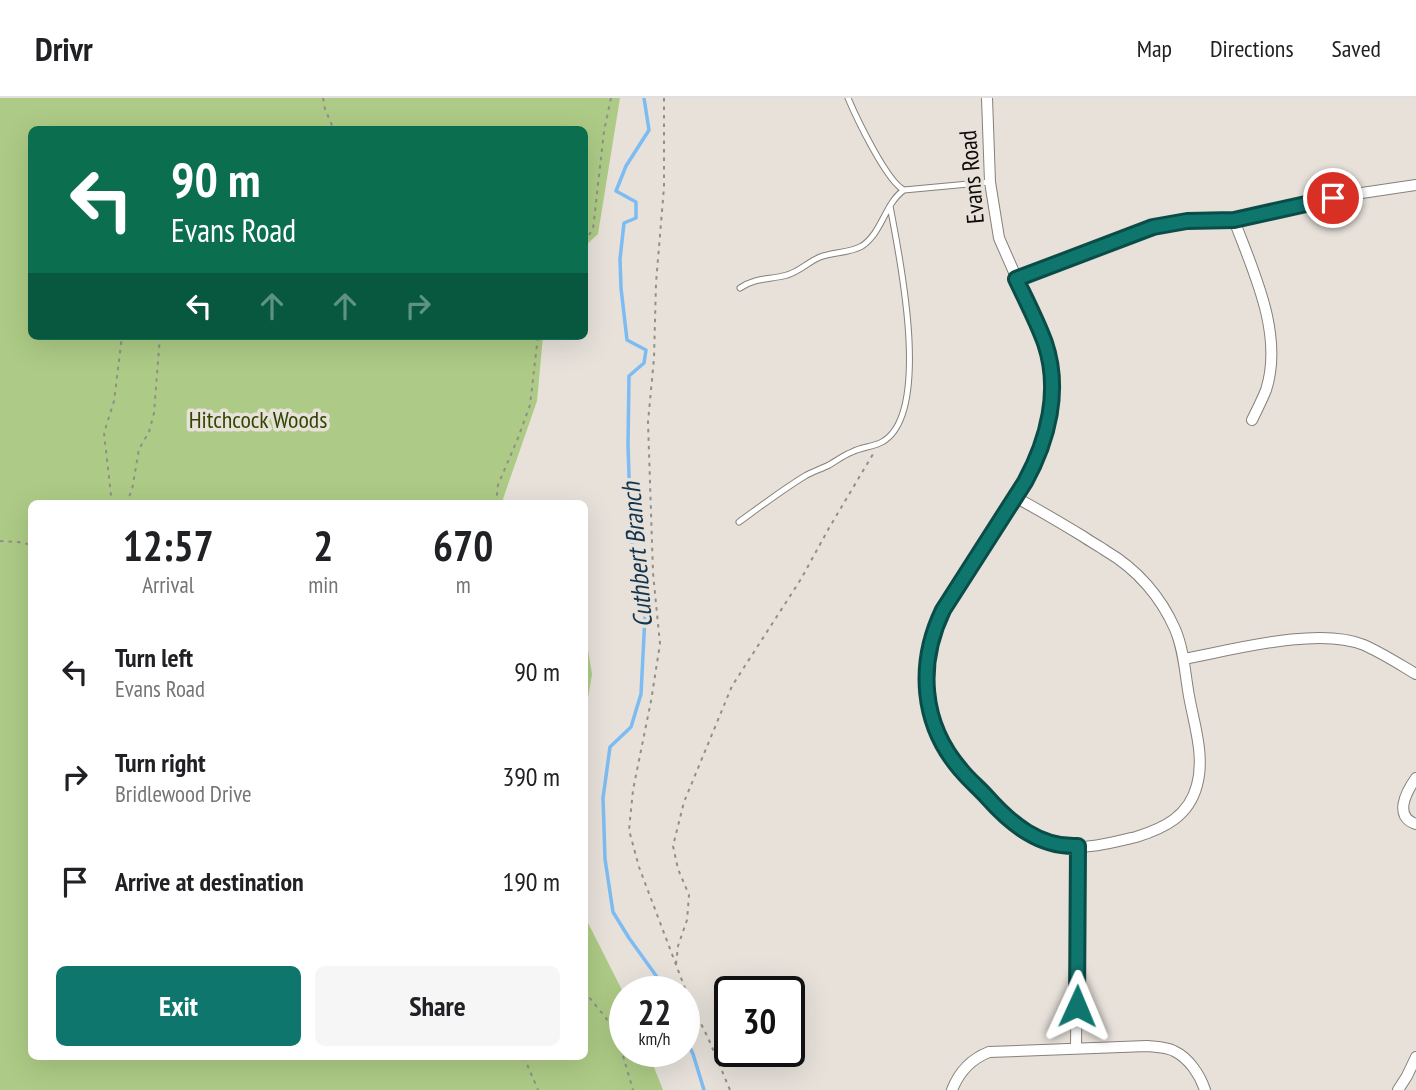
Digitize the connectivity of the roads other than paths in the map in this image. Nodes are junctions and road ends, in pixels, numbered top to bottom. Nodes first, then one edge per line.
1 (848, 98) edge
2 (987, 98) edge
3 (990, 182) junction
4 (1416, 185) edge
5 (904, 190) junction
6 (890, 206) junction
7 (1234, 220) junction
8 (1016, 279) junction
9 (740, 288) dead end
10 (1252, 420) dead end
11 (1015, 497) junction
12 (739, 522) dead end
13 (1184, 659) junction
14 (1416, 674) edge
15 (1416, 778) edge
16 (1416, 824) edge
17 (1078, 846) junction
18 (1076, 1048) junction
19 (1416, 1057) edge
20 (952, 1090) edge
21 (1205, 1090) edge
22 (1398, 1090) edge

1 - 5 lane
2 - 3 street, Evans Road
3 - 5 lane
3 - 8 street, Evans Road
4 - 7 street
5 - 6 lane
6 - 9 lane
6 - 12 lane
7 - 8 street
7 - 10 street
8 - 11 street, Evans Road
11 - 13 street, Evans Road
11 - 17 street, Evans Road
13 - 14 street
13 - 17 street, Evans Road
15 - 16 street
17 - 18 street
18 - 20 street
18 - 21 street
19 - 22 street

